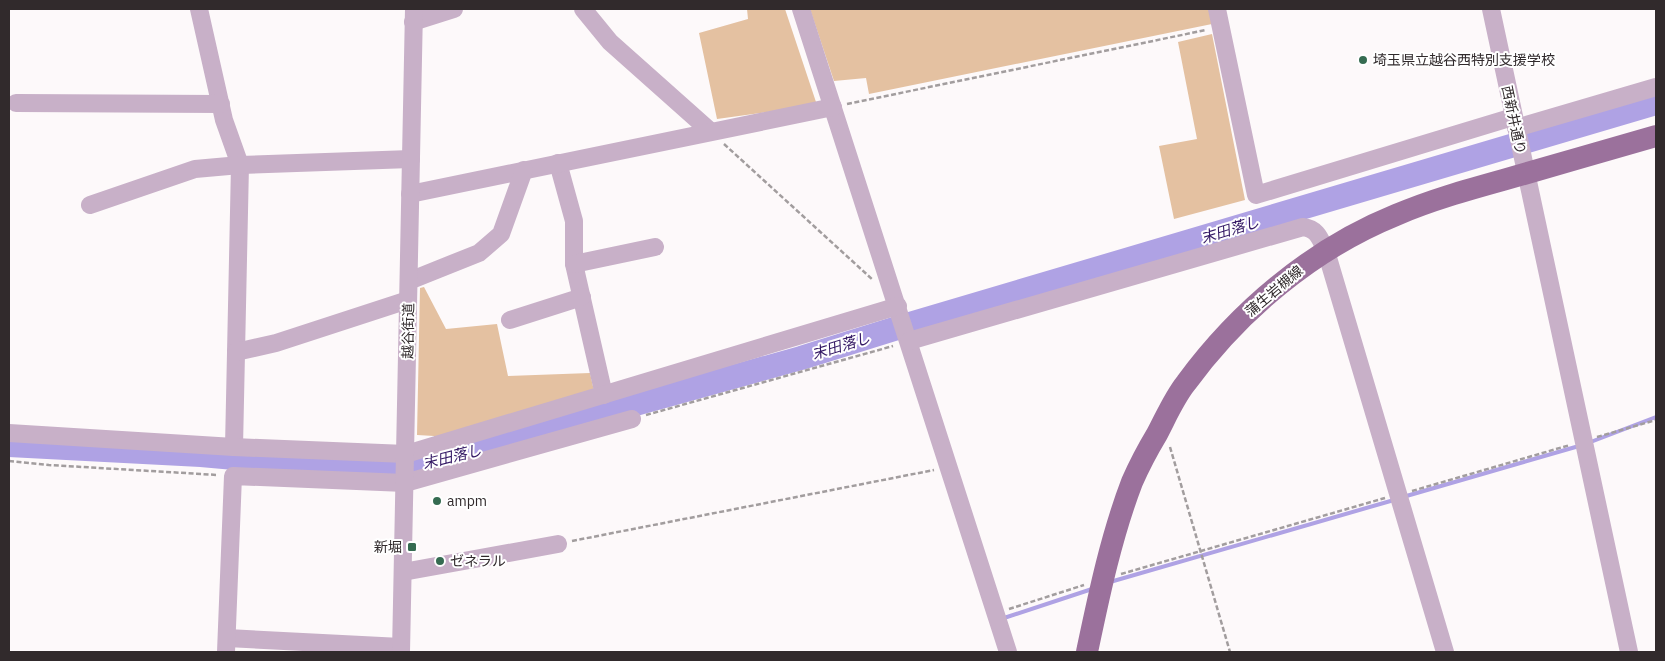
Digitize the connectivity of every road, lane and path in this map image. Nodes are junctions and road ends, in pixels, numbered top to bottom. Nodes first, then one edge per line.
1 (199, 9) edge
2 (454, 9) edge
3 (583, 9) edge
4 (801, 9) edge
5 (1216, 9) edge
6 (1491, 9) edge
7 (413, 16) edge
8 (1220, 27) junction
9 (1656, 87) edge
10 (16, 102) dead end
11 (221, 104) junction
12 (833, 107) junction
13 (1514, 123) junction
14 (710, 131) junction
15 (1656, 136) edge
16 (411, 159) junction
17 (558, 163) junction
18 (240, 166) junction
19 (524, 170) junction
20 (1526, 173) junction
21 (410, 194) junction
22 (90, 205) dead end
23 (655, 247) dead end
24 (1326, 251) junction
25 (574, 264) junction
26 (409, 282) junction
27 (582, 297) junction
28 (408, 300) junction
29 (896, 300) junction
30 (510, 320) dead end
31 (909, 342) junction
32 (236, 352) junction
33 (604, 395) junction
34 (632, 419) joint
35 (1656, 420) edge
36 (1163, 422) junction
37 (9, 433) edge
38 (1585, 441) junction
39 (234, 447) junction
40 (406, 454) junction
41 (9, 461) edge
42 (949, 467) junction
43 (233, 476) junction
44 (405, 483) junction
45 (1399, 494) junction
46 (558, 544) joint
47 (1200, 551) junction
48 (404, 572) junction
49 (1102, 579) junction
50 (995, 613) junction
51 (226, 645) edge
52 (401, 650) edge
53 (1008, 652) edge
54 (1087, 652) edge
55 (1230, 652) edge
56 (1445, 652) edge
57 (1629, 652) edge

1 - 11 street
2 - 7 street
3 - 14 street
4 - 12 street
5 - 8 street
6 - 13 street, 西新井通り
7 - 16 street, 越谷街道
8 - 12 path
8 - 13 street
9 - 13 street
10 - 11 street
11 - 18 street
12 - 14 street
12 - 29 street
13 - 20 street, 西新井通り
14 - 17 street
14 - 29 path
15 - 20 main road, 蒲生岩槻線
16 - 18 street
16 - 21 street, 越谷街道
17 - 19 street
17 - 25 street
18 - 22 street
18 - 32 street
19 - 21 street
19 - 26 street
20 - 24 main road, 蒲生岩槻線
20 - 38 street, 西新井通り
21 - 26 street, 越谷街道
23 - 25 street
24 - 31 street
24 - 36 main road, 蒲生岩槻線
24 - 45 street
25 - 27 street
26 - 28 street, 越谷街道
27 - 30 street
27 - 33 street
28 - 32 street
28 - 40 street, 越谷街道
29 - 31 street
29 - 33 street
31 - 34 path
31 - 42 street
32 - 39 street
33 - 40 street
34 - 44 street
35 - 38 path
36 - 47 path
36 - 49 main road, 蒲生岩槻線
37 - 39 street
38 - 45 path
38 - 57 street, 西新井通り
39 - 40 street
40 - 44 street, 越谷街道
41 - 43 path
42 - 46 path
42 - 50 street
43 - 44 street
43 - 51 street
44 - 48 street, 越谷街道
45 - 47 path
45 - 56 street
46 - 48 street
47 - 49 path
47 - 55 path
48 - 52 street, 越谷街道
49 - 50 path
49 - 54 main road, 蒲生岩槻線
50 - 53 street
51 - 52 street

